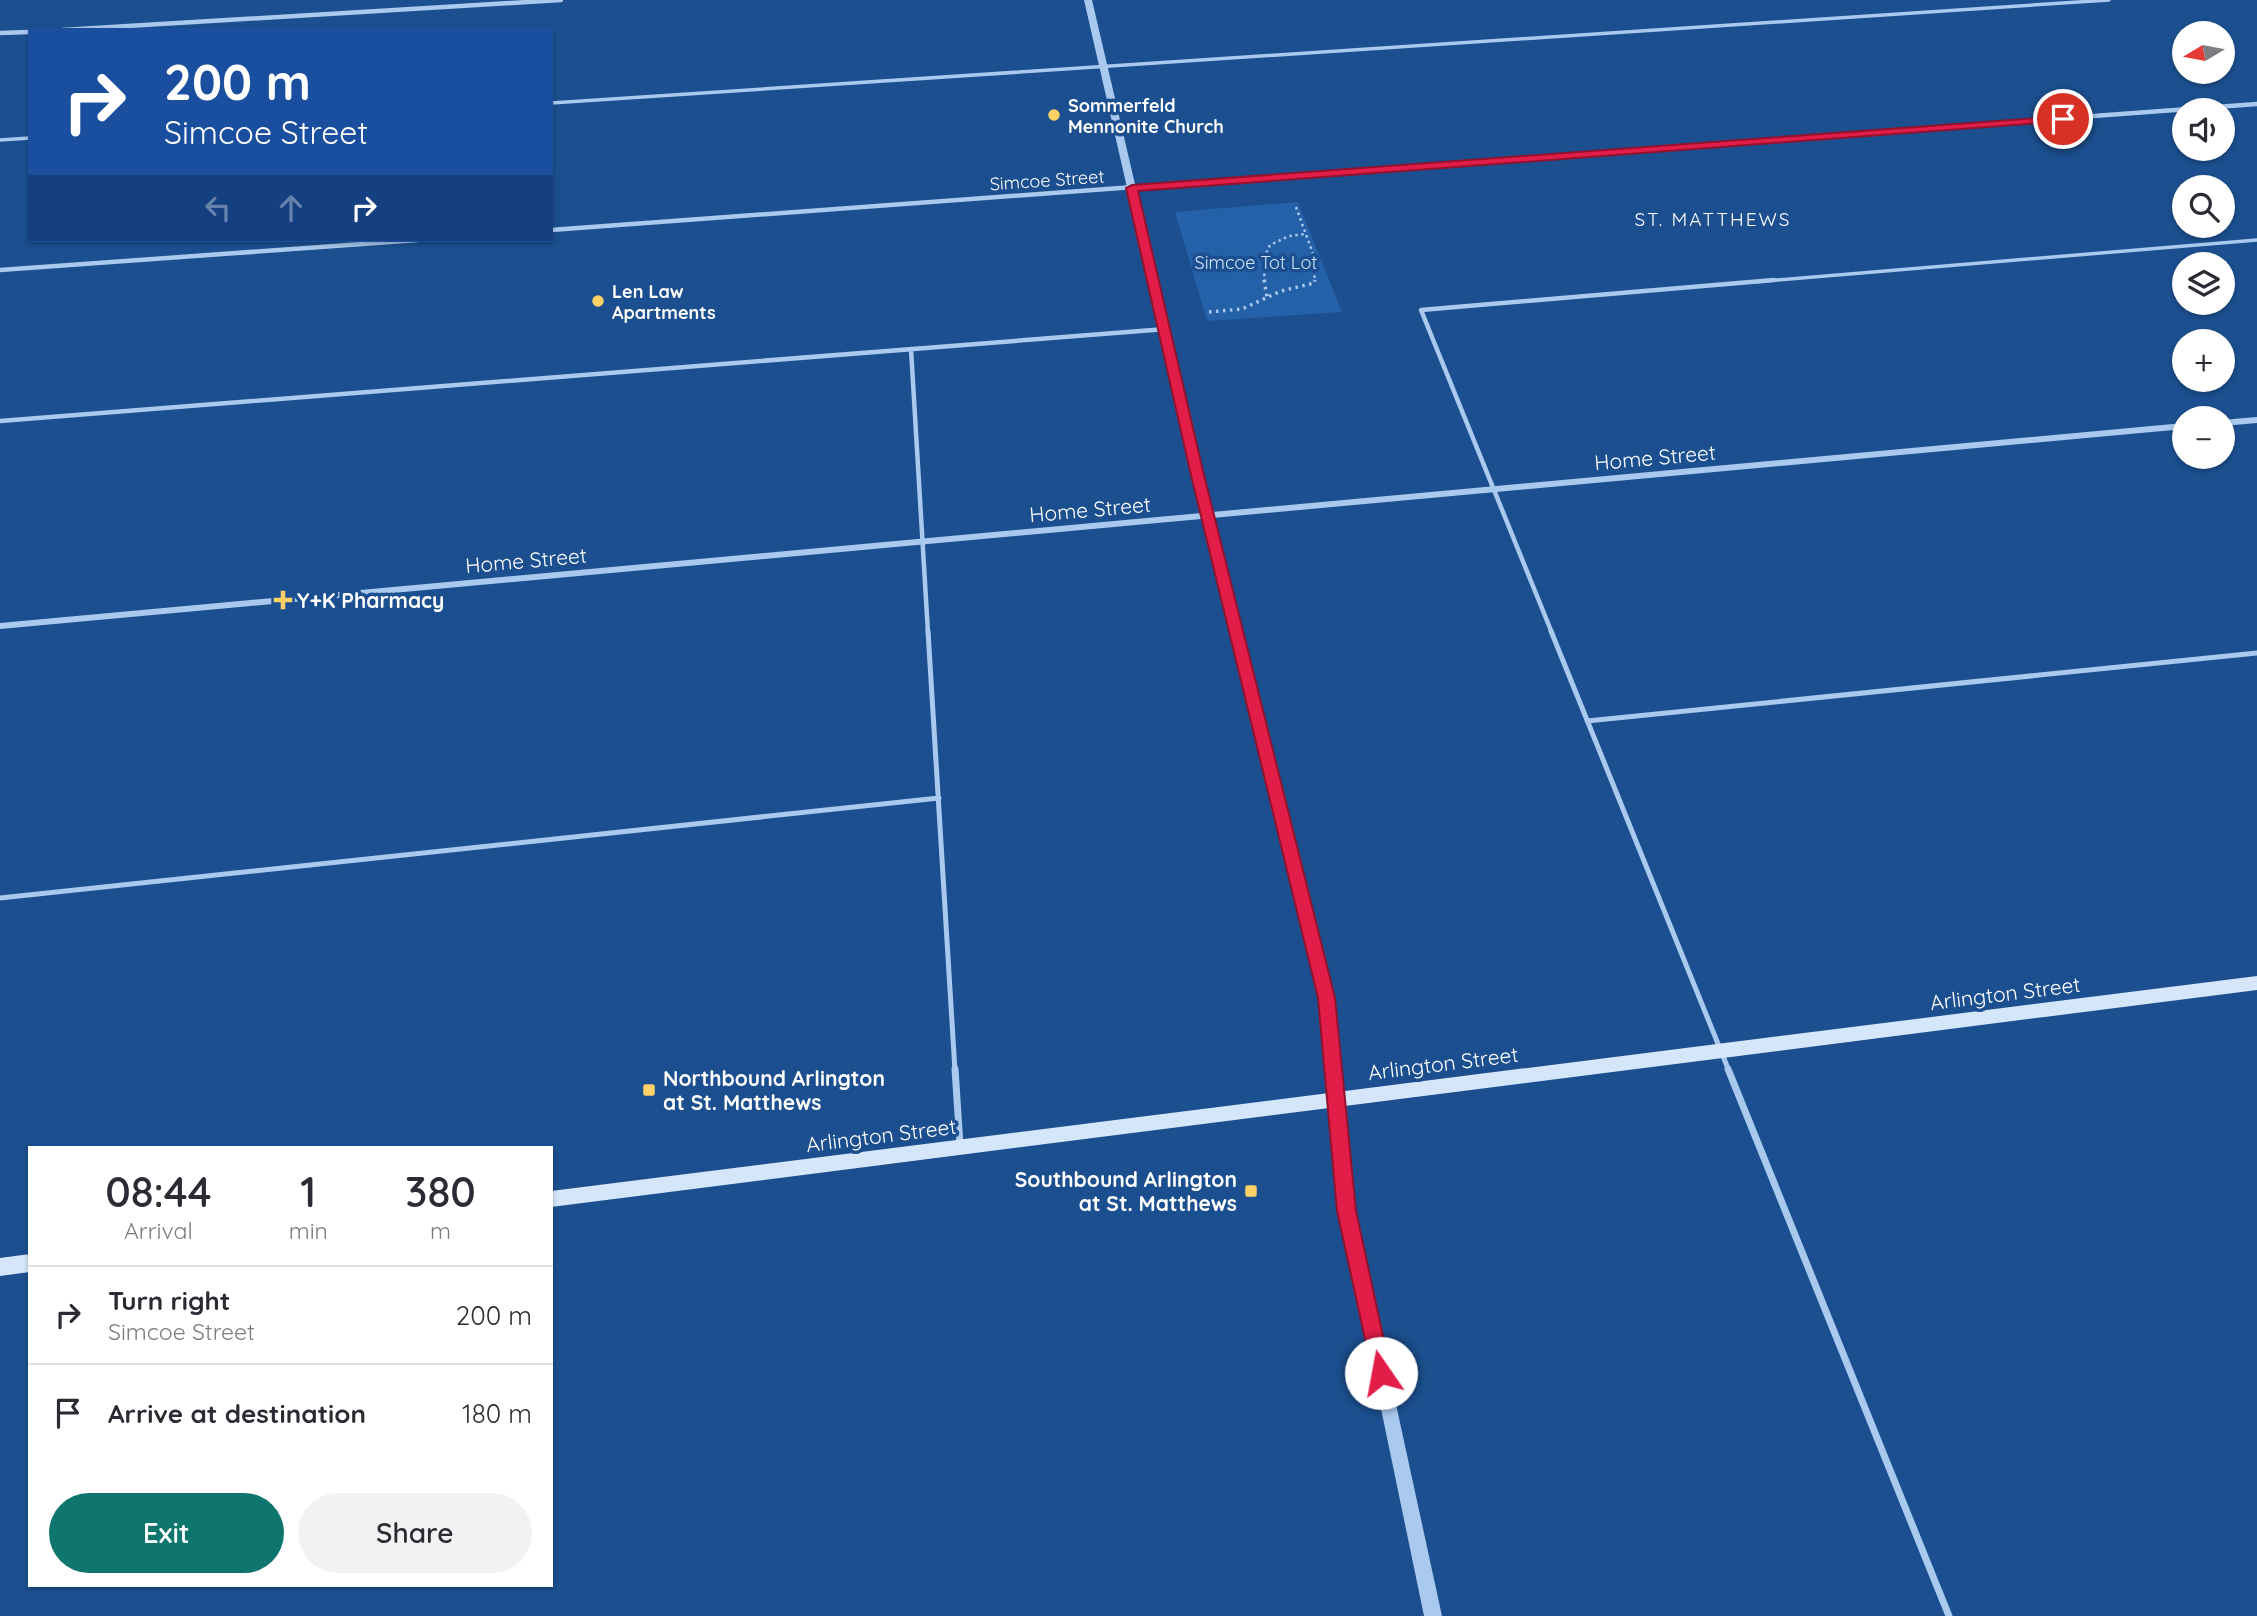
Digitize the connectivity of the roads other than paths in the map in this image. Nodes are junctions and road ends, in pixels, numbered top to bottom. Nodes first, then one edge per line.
1 (561, 0) edge
2 (1088, 0) edge
3 (2109, 0) edge
4 (95, 28) edge
5 (28, 32) edge
6 (0, 33) edge
7 (1103, 67) junction
8 (553, 103) edge
9 (2257, 104) edge
10 (28, 138) edge
11 (0, 140) edge
12 (1132, 188) junction
13 (553, 230) edge
14 (2257, 240) edge
15 (390, 242) edge
16 (0, 270) edge
17 (1166, 329) junction
18 (911, 349) junction
19 (2257, 420) edge
20 (0, 421) edge
21 (2235, 422) edge
22 (2172, 427) edge
23 (1494, 489) junction
24 (1208, 516) junction
25 (923, 541) junction
26 (0, 625) edge
27 (2257, 653) edge
28 (1587, 721) junction
29 (939, 798) junction
30 (0, 898) edge
31 (2257, 983) edge
32 (1722, 1052) junction
33 (1336, 1100) junction
34 (960, 1148) junction
35 (553, 1199) edge
36 (28, 1263) edge
37 (0, 1267) edge
38 (1433, 1616) edge
39 (1949, 1616) edge

1 - 4 street
2 - 7 street
3 - 7 lane
5 - 6 street
7 - 8 lane
7 - 12 street
9 - 12 street, Simcoe Street
10 - 11 lane
12 - 13 street, Simcoe Street
12 - 17 street
14 - 23 lane
15 - 16 street
17 - 18 lane
17 - 24 street
18 - 20 lane
18 - 25 lane
19 - 21 street
22 - 23 street, Home Street
23 - 24 street, Home Street
23 - 28 lane
24 - 25 street, Home Street
24 - 33 street
25 - 26 street, Home Street
25 - 29 lane
27 - 28 lane
28 - 32 lane
29 - 30 lane
29 - 34 lane
31 - 32 main road, Arlington Street
32 - 33 main road, Arlington Street
32 - 39 lane
33 - 34 main road, Arlington Street
33 - 38 street
34 - 35 main road, Arlington Street
36 - 37 main road

